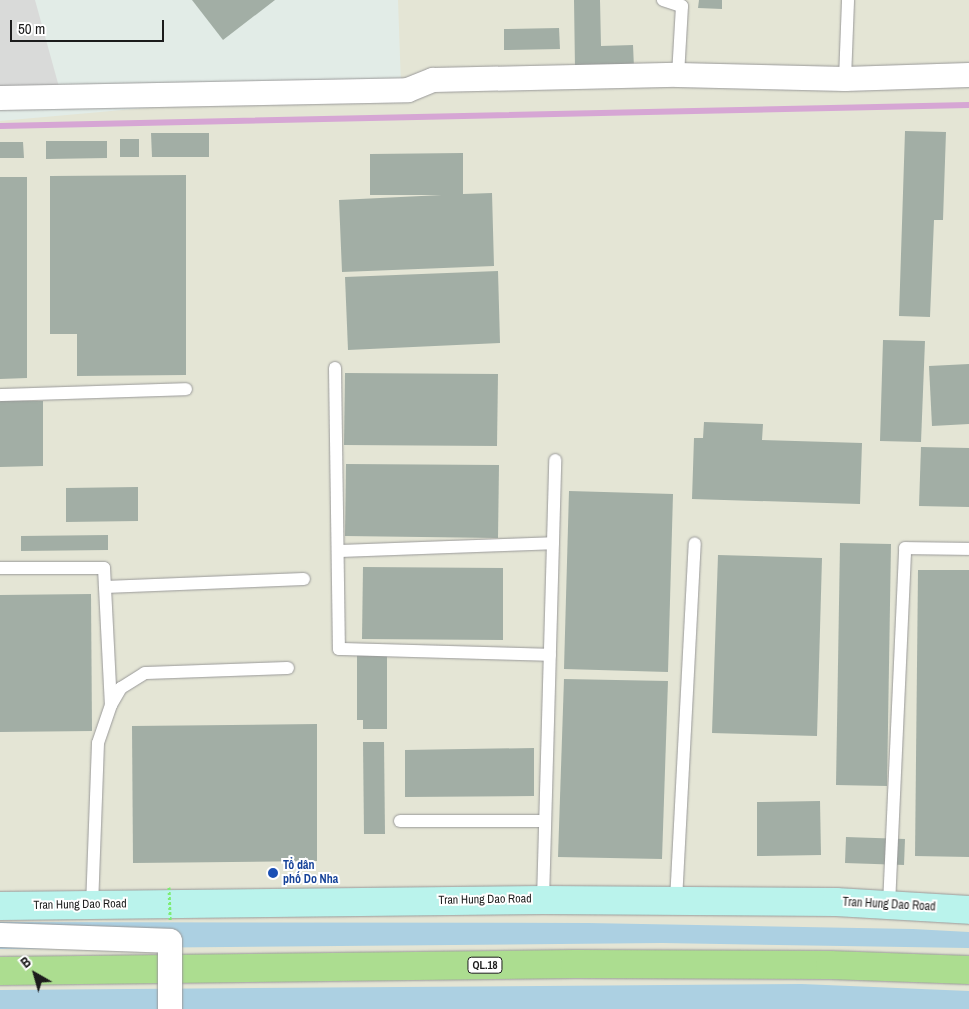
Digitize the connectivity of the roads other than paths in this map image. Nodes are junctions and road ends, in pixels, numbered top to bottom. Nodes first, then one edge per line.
1 (663, 0) edge
2 (848, 0) edge
3 (678, 75) junction
4 (969, 75) edge
5 (845, 79) junction
6 (0, 98) edge
7 (335, 368) dead end
8 (186, 390) dead end
9 (0, 395) edge
10 (555, 460) dead end
11 (553, 543) junction
12 (695, 544) dead end
13 (969, 549) edge
14 (338, 551) junction
15 (0, 568) edge
16 (304, 579) dead end
17 (105, 587) junction
18 (550, 655) junction
19 (288, 668) dead end
20 (111, 705) junction
21 (400, 821) dead end
22 (545, 821) junction
23 (543, 900) junction
24 (676, 901) junction
25 (92, 905) junction
26 (888, 905) junction
27 (0, 906) edge
28 (969, 910) edge
29 (0, 935) edge
30 (969, 970) edge
31 (0, 971) edge
32 (170, 1009) edge

1 - 3 lane
2 - 5 lane
3 - 5 street
3 - 6 street
4 - 5 street
7 - 14 lane
8 - 9 lane
10 - 11 lane
11 - 14 lane
11 - 18 lane
12 - 24 lane
13 - 26 lane
14 - 18 lane
15 - 17 lane
16 - 17 lane
17 - 20 lane
18 - 22 lane
19 - 20 lane
20 - 25 lane
21 - 22 lane
22 - 23 lane
23 - 24 main road, Tran Hung Dao Road
23 - 25 main road, Tran Hung Dao Road
24 - 26 main road, Tran Hung Dao Road
25 - 27 main road, Tran Hung Dao Road
26 - 28 main road, Tran Hung Dao Road
29 - 32 street, bridge
30 - 31 highway, QL.18

